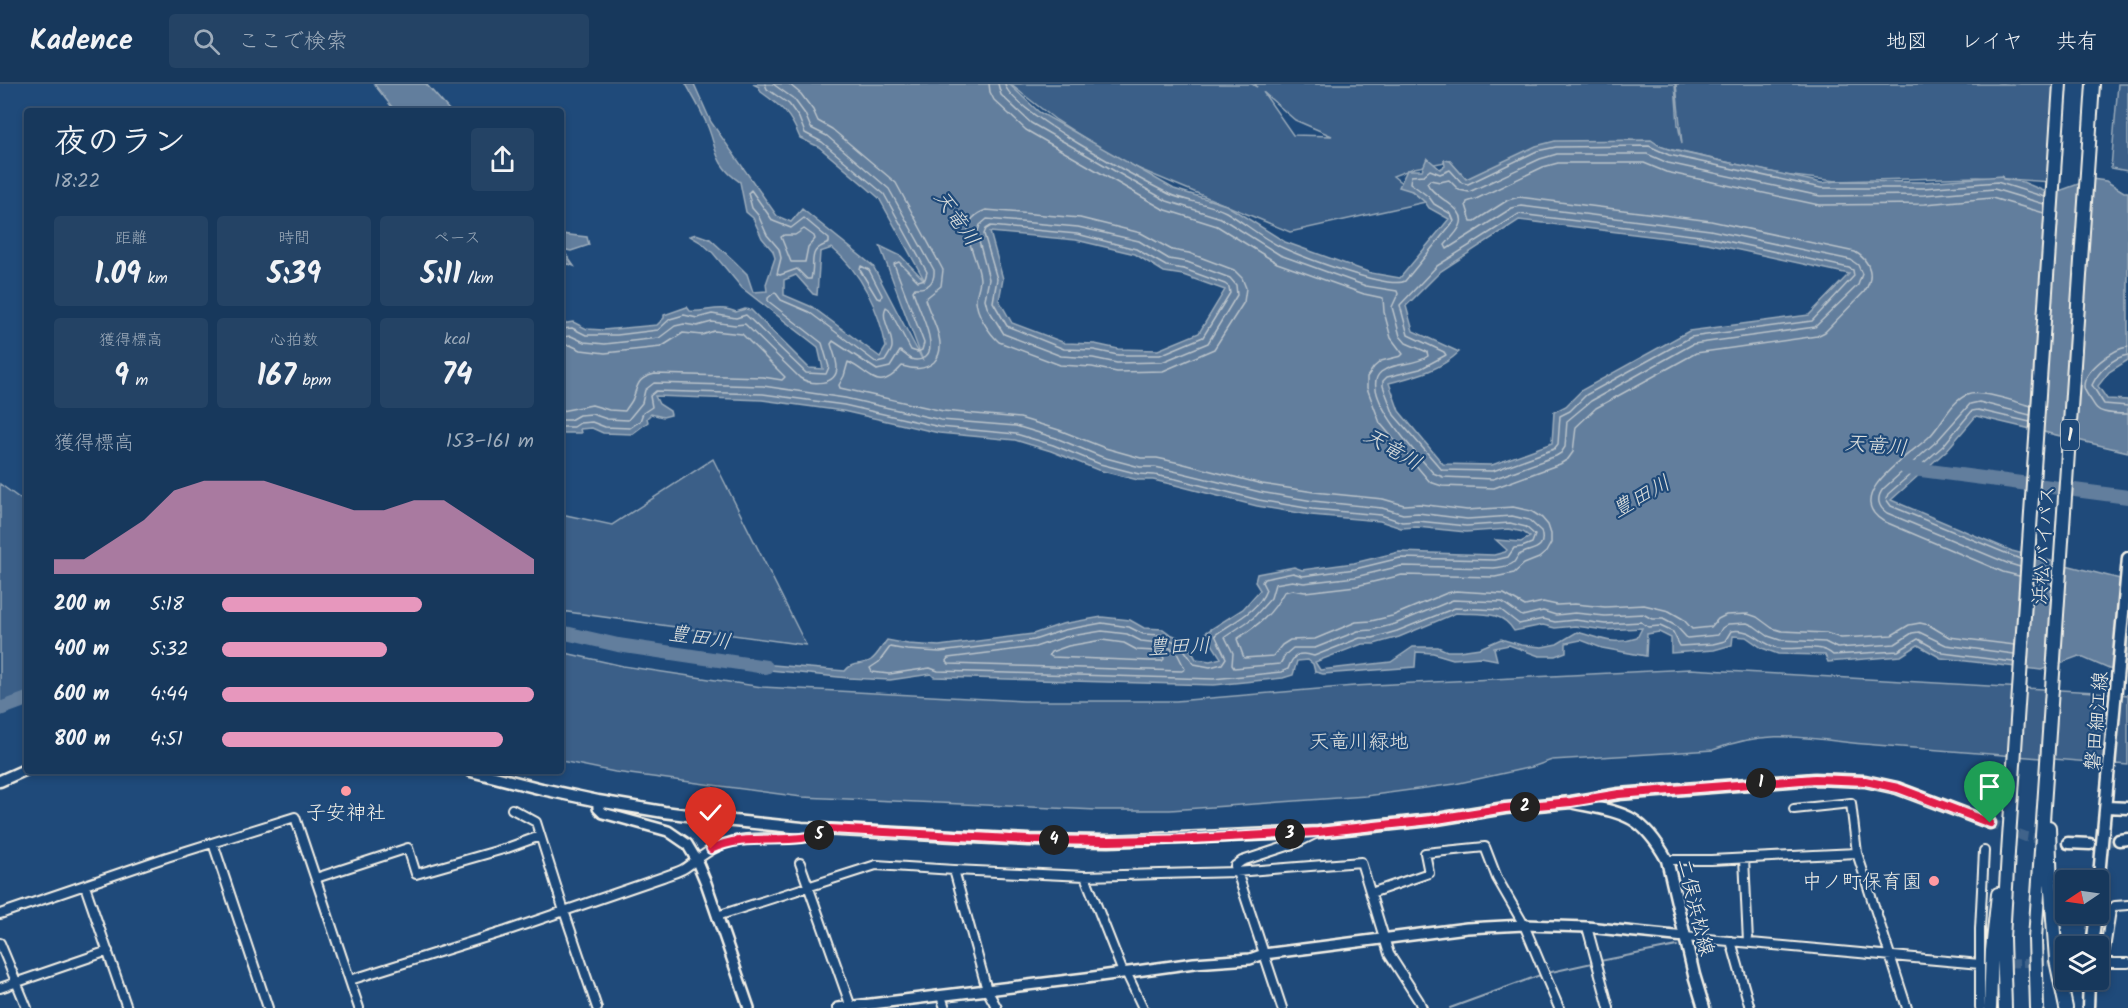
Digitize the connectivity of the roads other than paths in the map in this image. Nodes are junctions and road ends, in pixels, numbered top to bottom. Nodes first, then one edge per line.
1 (2060, 84) edge
2 (2094, 84) edge
3 (2128, 558) edge
4 (24, 770) edge
5 (483, 774) edge
6 (2013, 777) junction
7 (0, 781) edge
8 (2046, 786) junction
9 (598, 801) junction
10 (1571, 802) junction
11 (2107, 807) junction
12 (1794, 808) dead end
13 (2128, 808) edge
14 (512, 809) dead end
15 (1990, 823) tunnel mouth
16 (830, 829) junction
17 (1318, 832) junction
18 (540, 836) junction
19 (213, 843) junction
20 (2068, 843) tunnel mouth
21 (2090, 844) tunnel mouth
22 (1984, 851) dead end
23 (1857, 853) junction
24 (1744, 858) junction
25 (696, 859) junction
26 (1667, 860) junction
27 (800, 863) dead end
28 (954, 870) junction
29 (2100, 870) edge
30 (1236, 872) junction
31 (1085, 876) junction
32 (316, 878) junction
33 (85, 886) junction
34 (808, 887) junction
35 (1371, 893) junction
36 (2128, 905) edge
37 (564, 911) junction
38 (0, 914) edge
39 (717, 916) junction
40 (1524, 925) junction
41 (1587, 927) junction
42 (2107, 936) edge
43 (1685, 937) junction
44 (1384, 939) junction
45 (1731, 941) junction
46 (1748, 942) junction
47 (0, 943) edge
48 (108, 951) junction
49 (1264, 954) junction
50 (1891, 956) junction
51 (2109, 963) edge
52 (2128, 963) edge
53 (1980, 964) junction
54 (1126, 972) junction
55 (350, 980) junction
56 (16, 982) junction
57 (0, 988) edge
58 (987, 990) junction
59 (2089, 990) edge
60 (941, 996) junction
61 (851, 1006) junction
62 (27, 1008) edge
63 (127, 1008) edge
64 (268, 1008) edge
65 (359, 1008) edge
66 (597, 1008) edge
67 (749, 1008) edge
68 (838, 1008) edge
69 (945, 1008) edge
70 (997, 1008) edge
71 (1143, 1008) edge
72 (1282, 1008) edge
73 (1422, 1008) edge
74 (1559, 1008) edge
75 (1609, 1008) edge
76 (1704, 1008) edge
77 (1750, 1008) edge
78 (1907, 1008) edge
79 (1980, 1008) edge
80 (1990, 1008) edge
81 (2005, 1008) edge
82 (2037, 1008) edge
83 (2066, 1008) edge
84 (2088, 1008) edge

1 - 6 highway, 浜松バイパス / 1
2 - 8 highway, 浜松バイパス / 1
3 - 11 main road, 磐田細江線
4 - 7 main road
5 - 9 main road, 二俣浜松線
6 - 80 highway, 1
6 - 81 highway, 浜松バイパス / 1
8 - 82 highway, 浜松バイパス / 1
8 - 83 highway, 1
9 - 16 main road, 二俣浜松線
9 - 25 street
10 - 15 main road, 二俣浜松線
10 - 17 main road, 二俣浜松線
10 - 26 main road, 二俣浜松線
11 - 13 main road
11 - 29 main road, 磐田細江線
12 - 23 street
14 - 18 street
16 - 17 main road, 二俣浜松線
16 - 25 street
17 - 30 street
18 - 32 street
18 - 37 street
19 - 32 street
19 - 33 street
19 - 64 street
20 - 21 main road
22 - 53 street
23 - 24 street
23 - 50 street
24 - 26 street
24 - 46 street
25 - 37 street
25 - 39 street
26 - 43 main road, 二俣浜松線
27 - 34 street
28 - 31 street
28 - 34 street
28 - 58 street
30 - 31 street
30 - 35 street
30 - 49 street
31 - 54 street
32 - 55 street
33 - 38 street
33 - 48 street
34 - 39 street
34 - 61 street
35 - 40 street
35 - 44 street
36 - 42 street
37 - 55 street
37 - 66 street
39 - 67 street
40 - 41 street
40 - 44 street
40 - 74 street
41 - 43 street
41 - 75 street
43 - 45 street
43 - 76 main road, 二俣浜松線
44 - 49 street
44 - 73 street
45 - 46 street
45 - 77 street
46 - 50 street
47 - 56 street
48 - 56 street
48 - 63 street
49 - 54 street
49 - 72 street
50 - 53 street
50 - 78 street
51 - 52 street
53 - 79 street
54 - 58 street
54 - 71 street
55 - 65 street
56 - 57 street
56 - 62 street
58 - 60 street
58 - 70 street
59 - 84 main road
60 - 61 street
60 - 69 street
61 - 68 street

